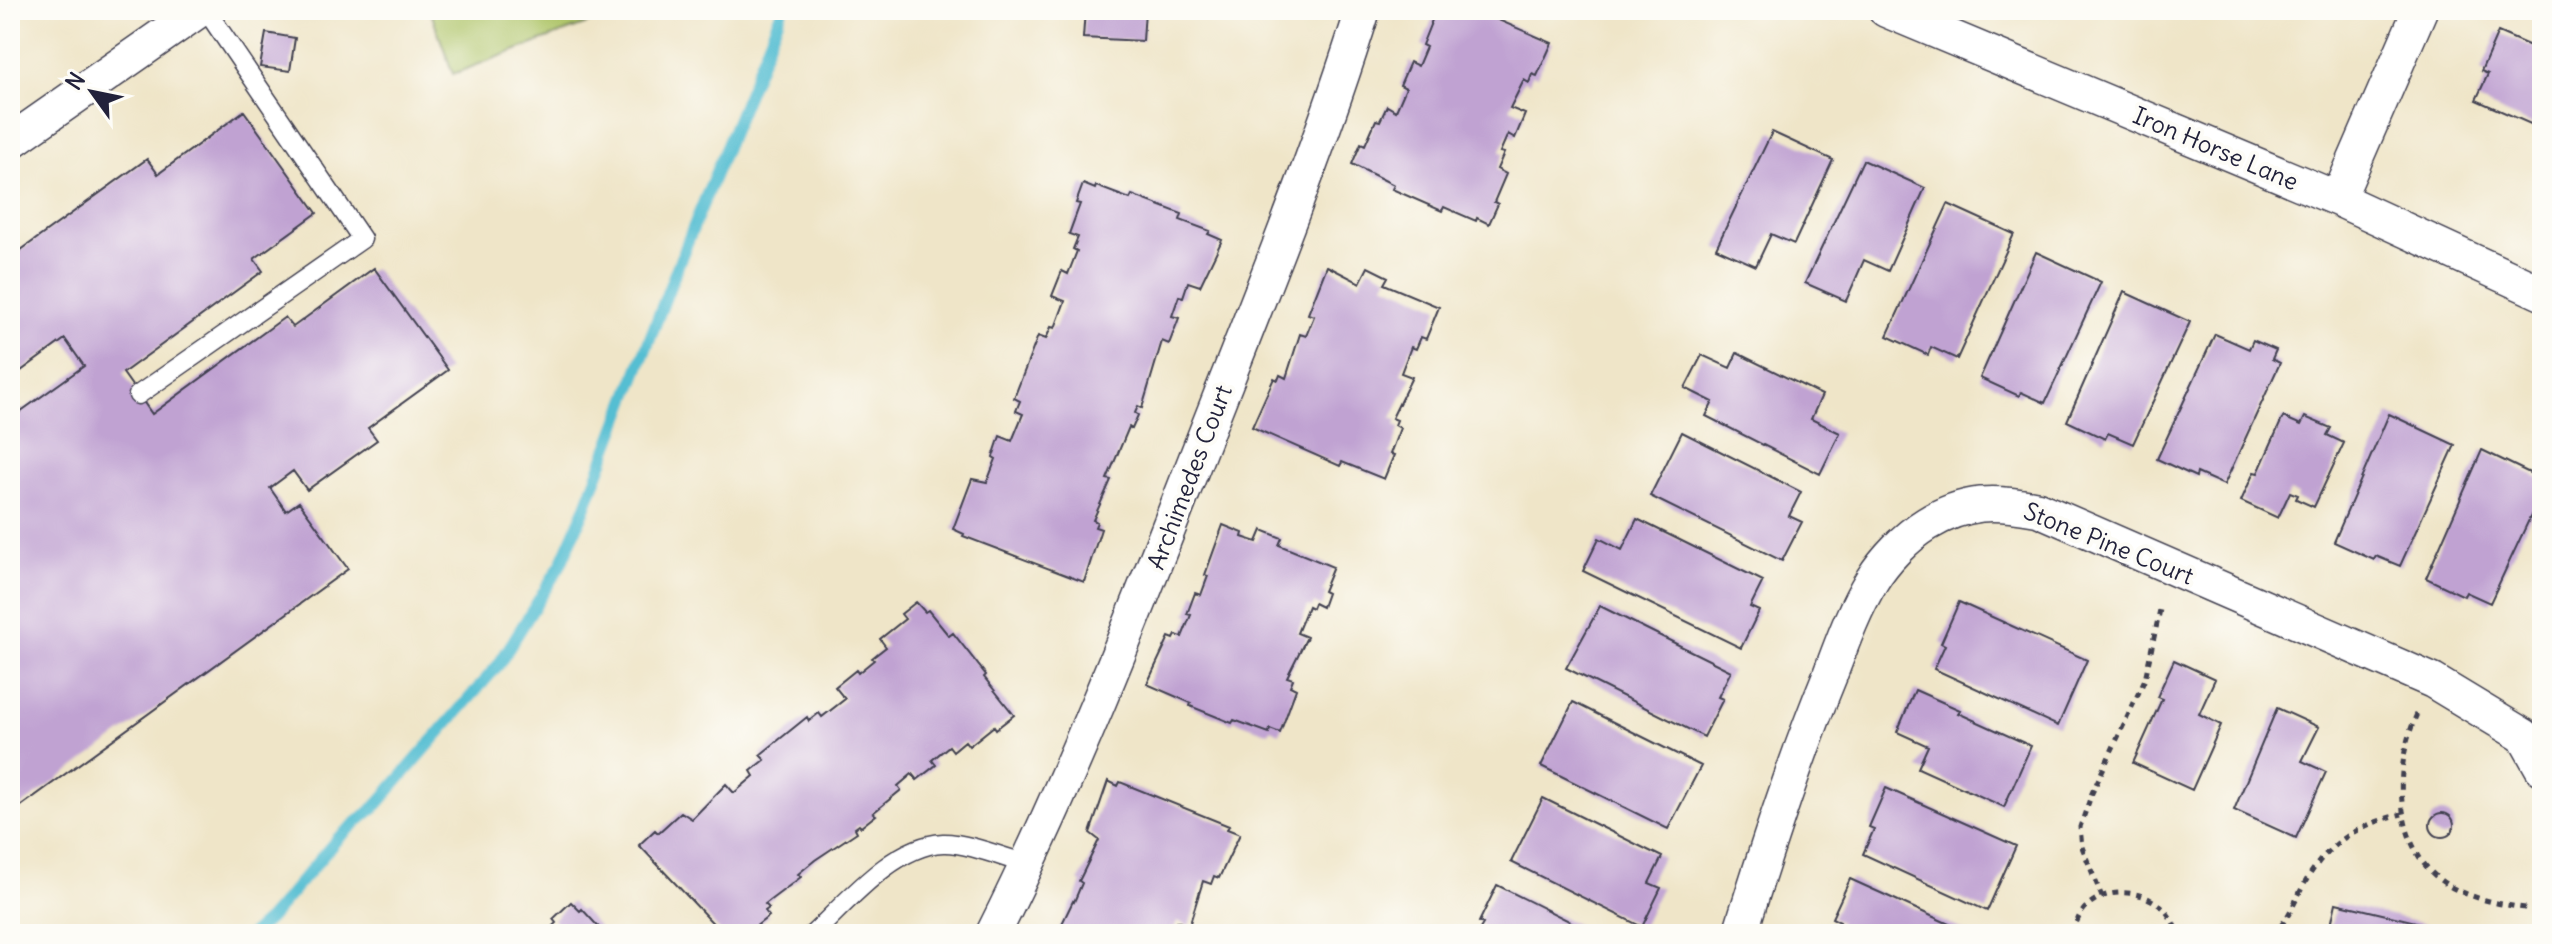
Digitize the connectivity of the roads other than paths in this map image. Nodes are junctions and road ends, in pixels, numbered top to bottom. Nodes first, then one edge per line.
1 (199, 10) edge
2 (206, 10) edge
3 (1363, 10) edge
4 (1886, 10) edge
5 (2420, 10) edge
6 (10, 142) edge
7 (2338, 199) junction
8 (2542, 293) edge
9 (138, 395) dead end
10 (2533, 724) edge
11 (2542, 768) edge
12 (1027, 864) junction
13 (813, 934) edge
14 (993, 934) edge
15 (1740, 934) edge

1 - 6 street
2 - 9 lane
3 - 12 street, Archimedes Court
4 - 7 street, Iron Horse Lane
5 - 7 street
7 - 8 street, Iron Horse Lane
10 - 11 street
10 - 15 street, Stone Pine Court
12 - 13 lane
12 - 14 street, Archimedes Court

